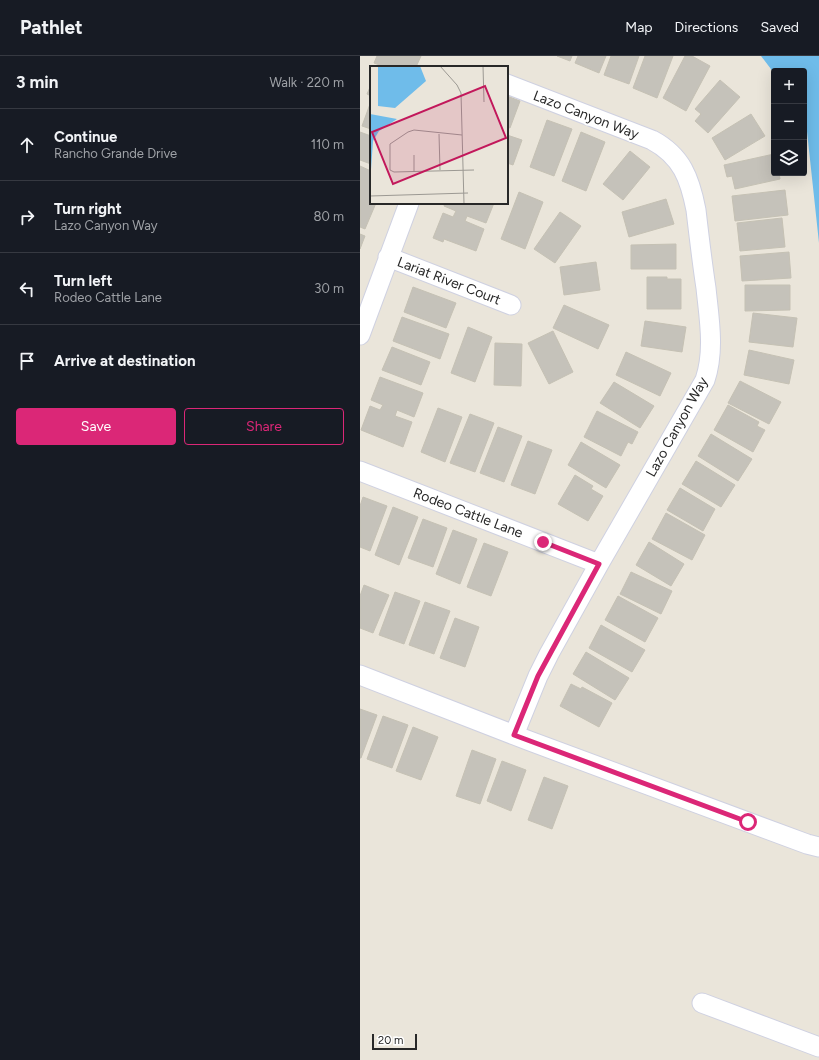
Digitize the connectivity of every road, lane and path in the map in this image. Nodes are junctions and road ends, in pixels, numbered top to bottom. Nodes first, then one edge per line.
1 (508, 84) edge
2 (409, 204) edge
3 (388, 257) junction
4 (511, 305) dead end
5 (360, 335) edge
6 (360, 471) edge
7 (599, 564) junction
8 (360, 675) edge
9 (514, 735) junction
10 (819, 847) edge
11 (702, 1003) dead end
12 (819, 1047) edge

1 - 7 street, Lazo Canyon Way
2 - 3 street
3 - 4 street, Lariat River Court
3 - 5 street
6 - 7 street, Rodeo Cattle Lane
7 - 9 street, Lazo Canyon Way
8 - 9 street
9 - 10 street
11 - 12 street

